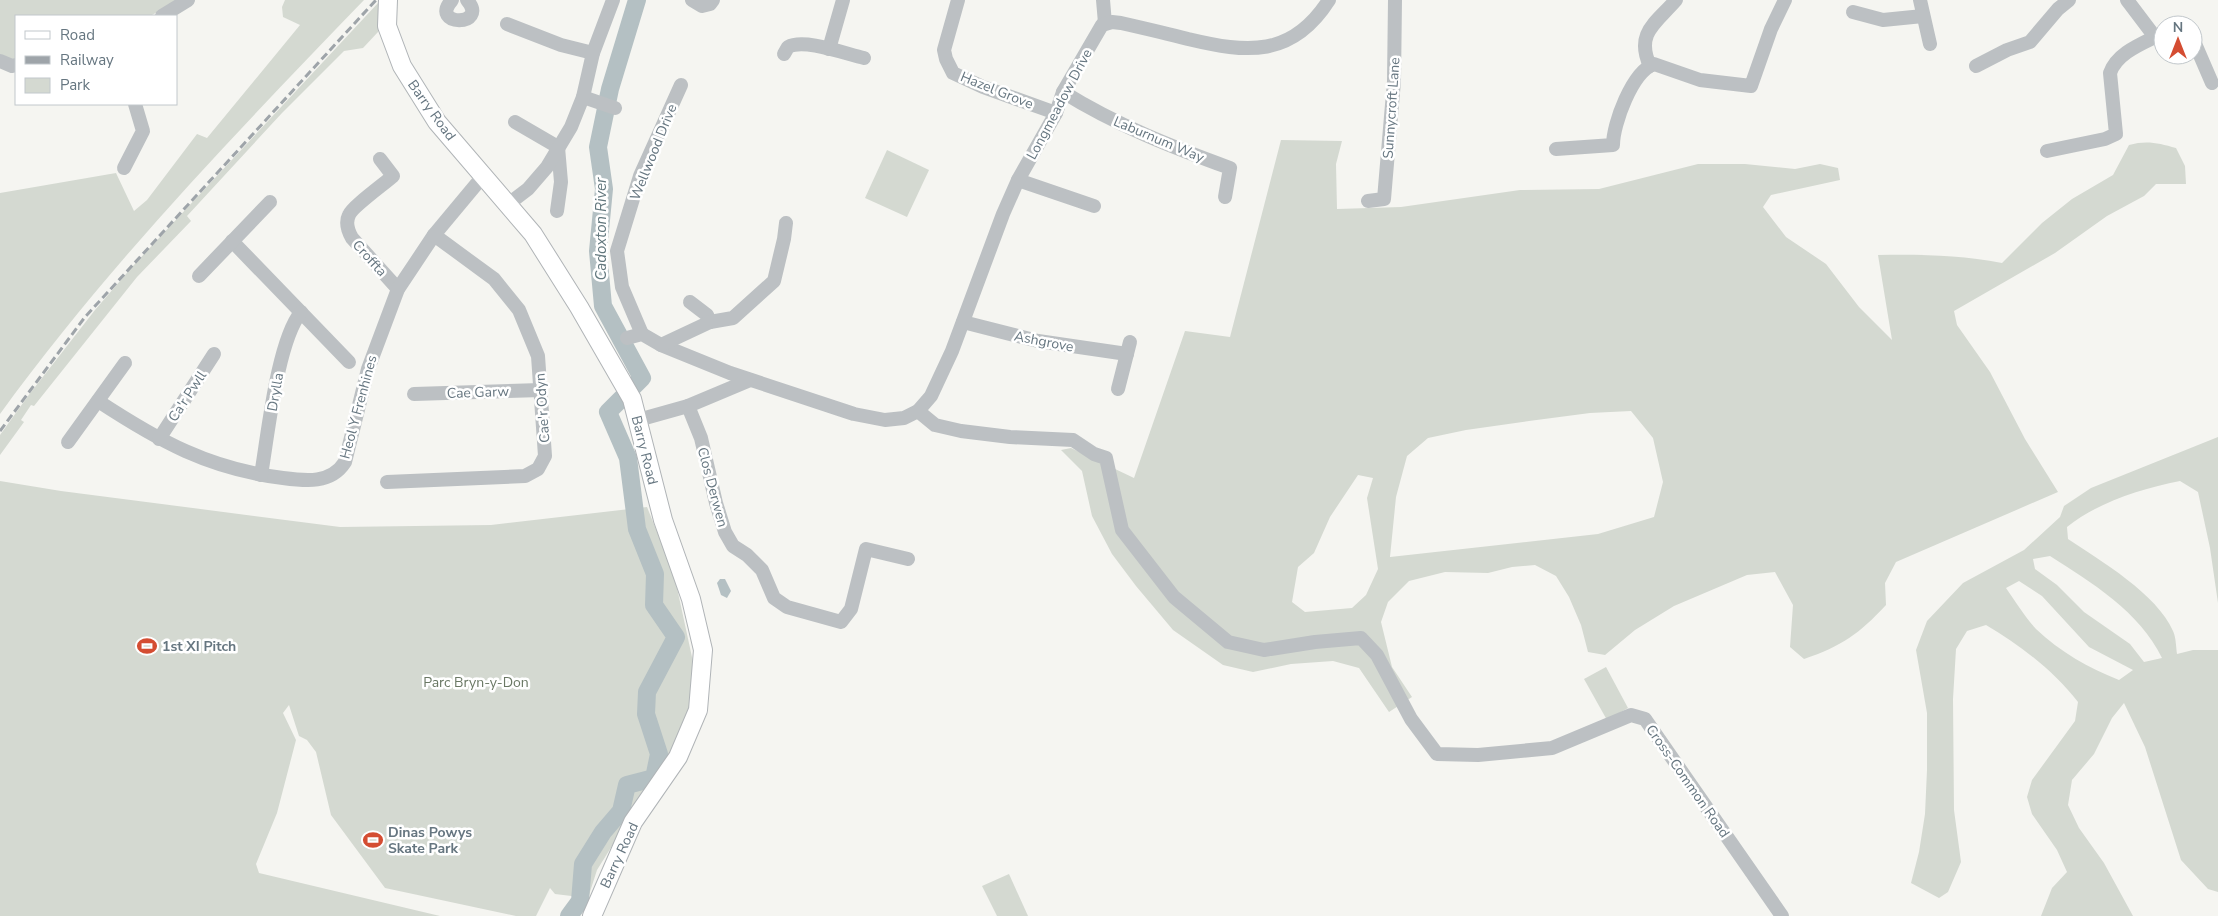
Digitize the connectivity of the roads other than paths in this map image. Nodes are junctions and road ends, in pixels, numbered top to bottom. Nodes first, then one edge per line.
1 (188, 0) edge
2 (388, 0) edge
3 (452, 0) edge
4 (467, 0) edge
5 (613, 0) edge
6 (692, 0) edge
7 (713, 0) edge
8 (843, 0) edge
9 (958, 0) edge
10 (1102, 0) edge
11 (1329, 0) edge
12 (1395, 0) edge
13 (1676, 0) edge
14 (1784, 0) edge
15 (1920, 0) edge
16 (2127, 0) edge
17 (2059, 3) edge
18 (1853, 12) dead end
19 (164, 15) edge
20 (1923, 16) junction
21 (1105, 23) junction
22 (507, 24) dead end
23 (2153, 28) edge
24 (2153, 38) edge
25 (1930, 44) dead end
26 (829, 49) junction
27 (593, 53) junction
28 (784, 54) dead end
29 (864, 58) dead end
30 (2203, 62) edge
31 (1650, 66) junction
32 (1976, 66) dead end
33 (2212, 82) dead end
34 (681, 85) dead end
35 (1063, 92) junction
36 (582, 97) junction
37 (135, 105) edge
38 (615, 108) dead end
39 (1056, 113) junction
40 (515, 122) dead end
41 (558, 147) junction
42 (1556, 149) dead end
43 (2047, 151) dead end
44 (380, 159) dead end
45 (124, 168) dead end
46 (484, 175) junction
47 (1018, 180) junction
48 (1225, 197) dead end
49 (1368, 201) dead end
50 (270, 202) dead end
51 (507, 205) junction
52 (1094, 206) dead end
53 (557, 210) dead end
54 (786, 224) dead end
55 (434, 234) junction
56 (232, 241) junction
57 (199, 276) dead end
58 (398, 289) junction
59 (690, 302) dead end
60 (301, 312) junction
61 (710, 322) junction
62 (963, 322) junction
63 (642, 334) junction
64 (627, 338) dead end
65 (661, 345) junction
66 (214, 354) dead end
67 (350, 362) dead end
68 (125, 363) dead end
69 (750, 380) junction
70 (1118, 389) dead end
71 (541, 390) junction
72 (414, 394) dead end
73 (98, 401) junction
74 (688, 406) junction
75 (918, 411) junction
76 (638, 420) junction
77 (159, 439) junction
78 (68, 442) dead end
79 (261, 475) junction
80 (387, 482) dead end
81 (908, 559) dead end
82 (592, 916) edge
83 (1782, 916) edge

1 - 19 street
2 - 46 main road, Barry Road
3 - 4 street
5 - 27 street
6 - 7 street
8 - 26 street
9 - 39 street, Hazel Grove
10 - 21 street
11 - 21 street
12 - 49 street, Sunnycroft Lane
13 - 31 street
14 - 31 street
15 - 20 street
16 - 23 street
17 - 32 street
18 - 20 street
20 - 25 street
21 - 35 street, Longmeadow Drive
22 - 27 street
24 - 43 street
26 - 28 street
26 - 29 street
27 - 36 street
30 - 33 street
31 - 42 street
34 - 63 street, Wellwood Drive
35 - 39 street, Longmeadow Drive
35 - 48 street, Laburnum Way
36 - 38 street
36 - 41 street
37 - 45 street
39 - 47 street, Longmeadow Drive
40 - 41 street
41 - 51 street
41 - 53 street
44 - 58 street, Croffta
46 - 51 main road, Barry Road
46 - 55 street, Heol Y Frenhines
47 - 52 street
47 - 62 street, Longmeadow Drive
50 - 56 street
51 - 76 main road, Barry Road
54 - 61 street
55 - 58 street, Heol Y Frenhines
55 - 71 street, Cae'r Odyn
56 - 57 street
56 - 60 street
58 - 79 street, Heol Y Frenhines
59 - 61 street
60 - 67 street
60 - 79 street, Drylla
61 - 65 street
62 - 70 street, Ashgrove
62 - 75 street, Longmeadow Drive
63 - 64 street
63 - 65 street
65 - 69 street
66 - 77 street, Ca'r Pwll
68 - 73 street
69 - 74 street
69 - 75 street
71 - 72 street, Cae Garw
71 - 80 street, Cae'r Odyn
73 - 77 street, Heol Y Frenhines
73 - 78 street
74 - 76 street
74 - 81 street, Clos Derwen
75 - 83 street, Cross-Common Road
76 - 82 main road, Barry Road
77 - 79 street, Heol Y Frenhines

